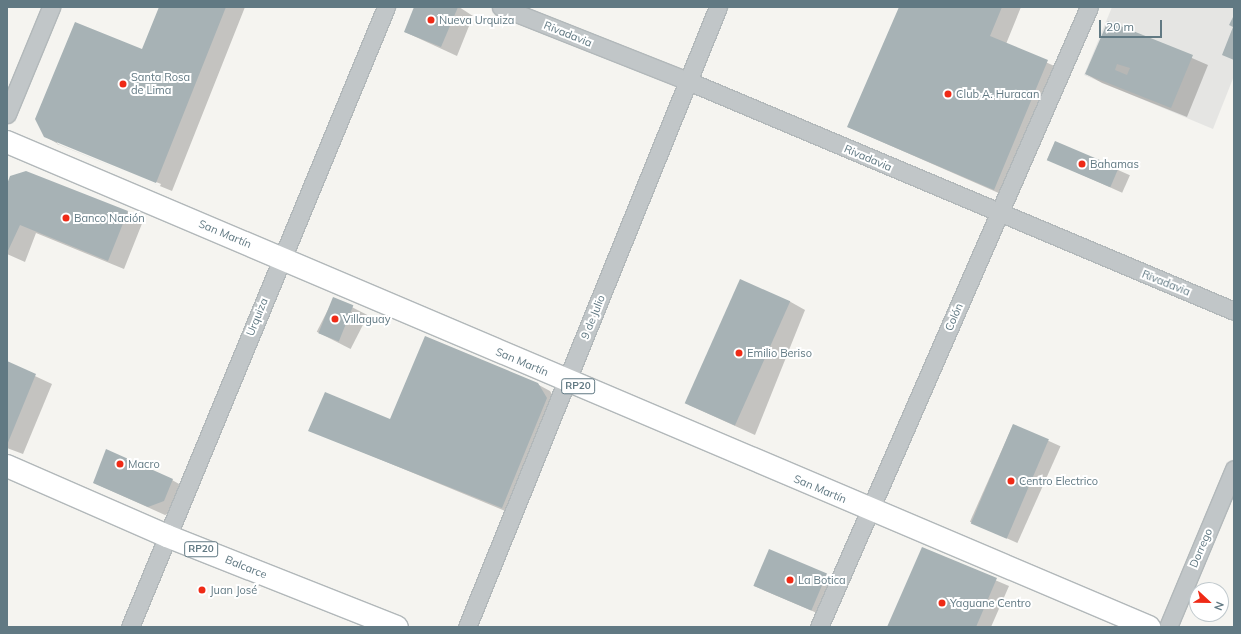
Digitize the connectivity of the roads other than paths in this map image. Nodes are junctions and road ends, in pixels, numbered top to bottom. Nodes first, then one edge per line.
1 (51, 7) edge
2 (386, 7) edge
3 (500, 7) edge
4 (718, 7) edge
5 (1089, 7) edge
6 (688, 81) junction
7 (7, 114) edge
8 (7, 142) edge
9 (998, 214) junction
10 (281, 258) junction
11 (1234, 311) edge
12 (568, 382) junction
13 (7, 466) edge
14 (1234, 469) edge
15 (870, 510) junction
16 (167, 536) junction
17 (130, 627) edge
18 (397, 627) edge
19 (467, 627) edge
20 (819, 627) edge
21 (1149, 627) edge
22 (1168, 627) edge

1 - 7 street
2 - 10 street, Urquiza
3 - 6 street, Rivadavia
4 - 6 street, 9 de Julio
5 - 9 street, Colón
6 - 9 street, Rivadavia
6 - 12 street, 9 de Julio
8 - 10 main road, San Martín / RP20
9 - 11 street, Rivadavia
9 - 15 street, Colón
10 - 12 main road, San Martín / RP20
10 - 16 street, Urquiza
12 - 15 main road, San Martín / RP20
12 - 19 street, 9 de Julio
13 - 16 main road, Balcarce / RP20
14 - 22 street, Dorrego
15 - 20 street, Colón
15 - 21 main road, San Martín / RP20
16 - 17 street, Urquiza
16 - 18 main road, Balcarce / RP20

